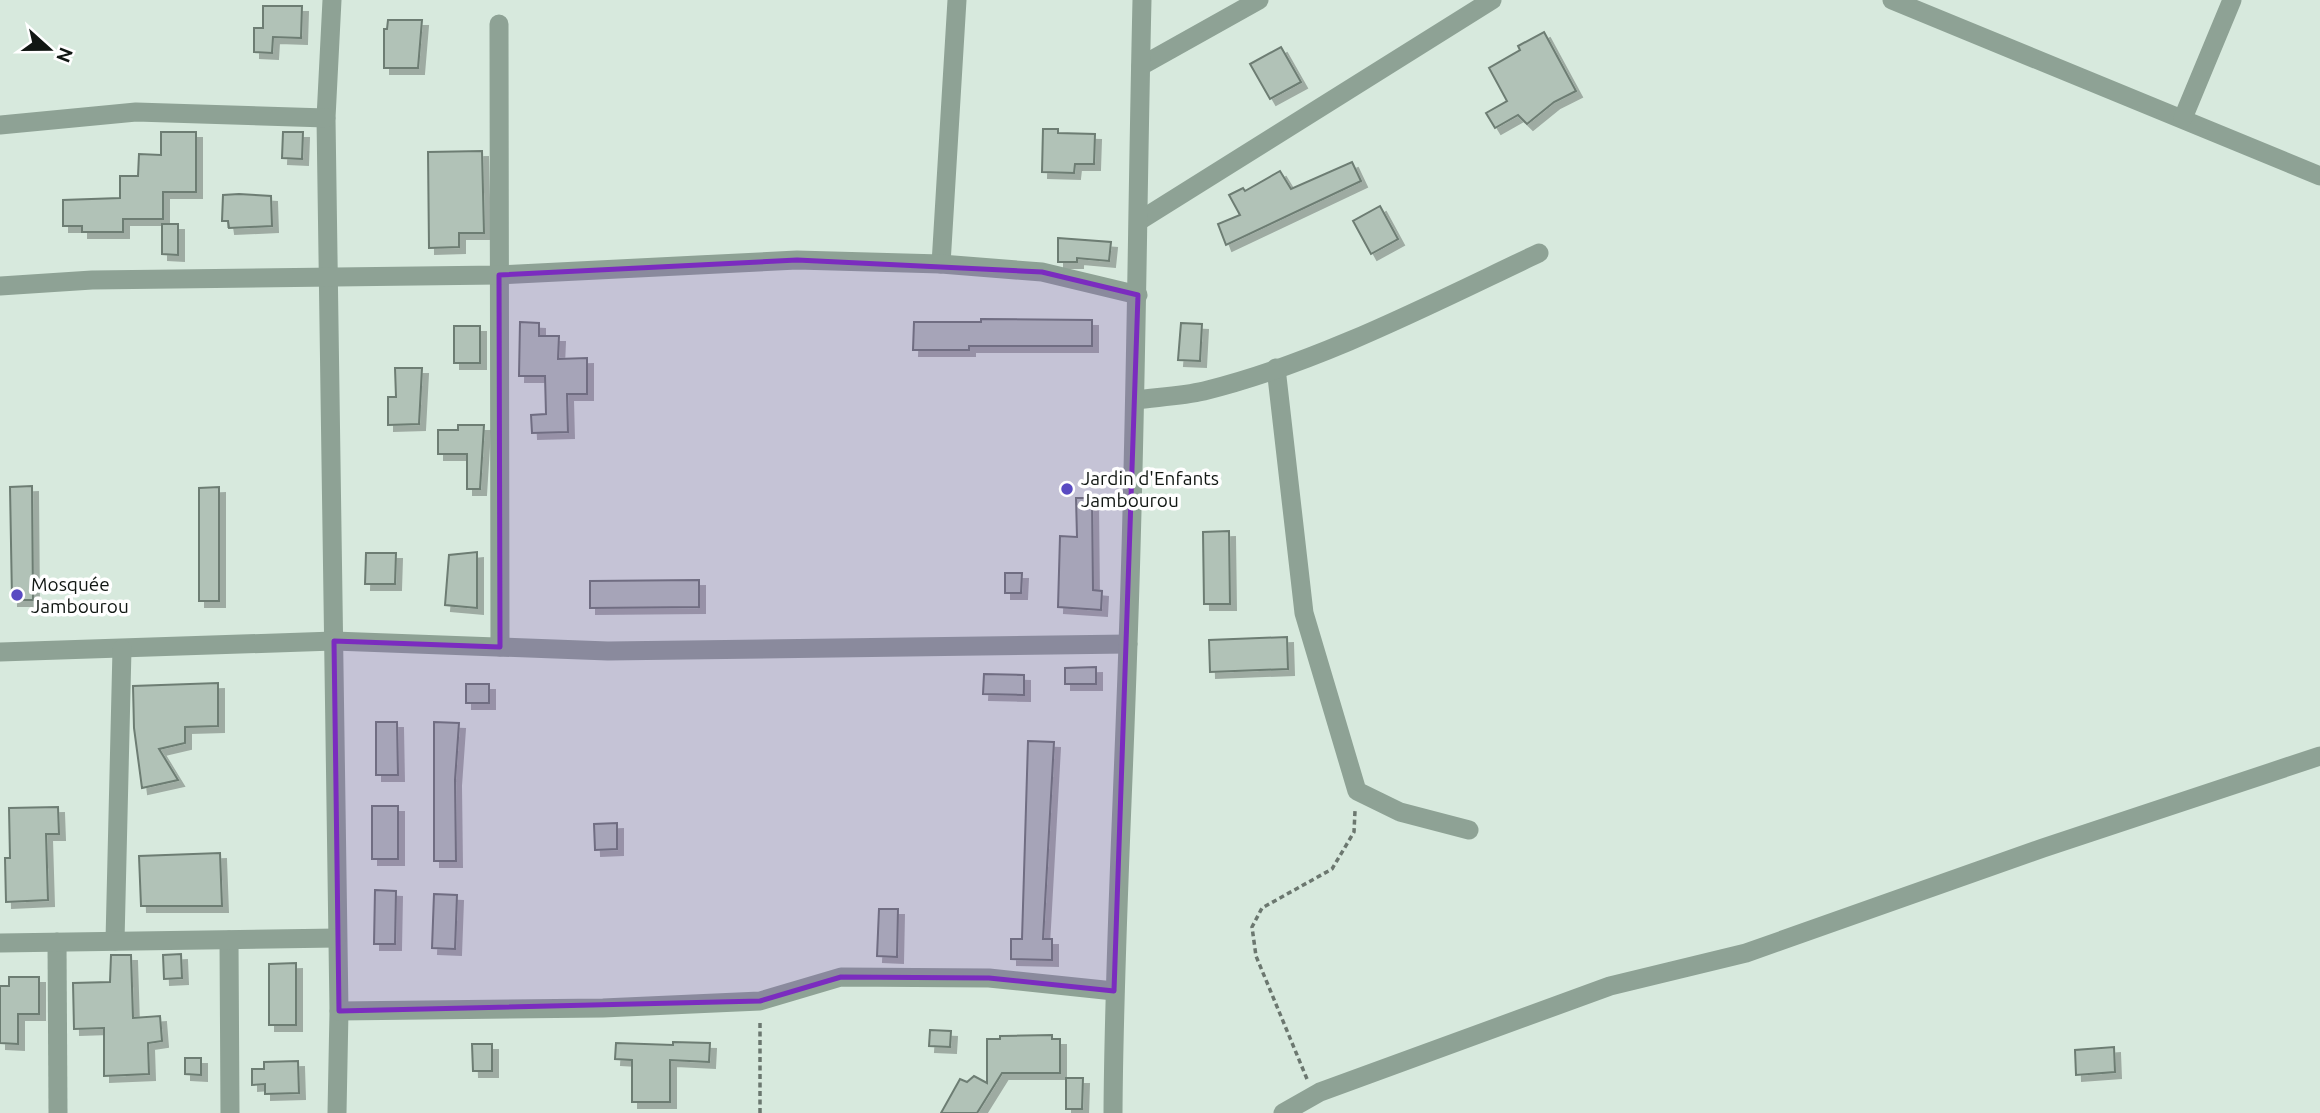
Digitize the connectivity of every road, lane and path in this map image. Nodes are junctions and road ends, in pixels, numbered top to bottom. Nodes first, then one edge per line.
1 (332, 0) edge
2 (957, 0) edge
3 (1142, 0) edge
4 (1259, 0) edge
5 (1492, 0) edge
6 (1892, 0) edge
7 (2232, 0) edge
8 (499, 24) dead end
9 (1141, 65) junction
10 (326, 118) junction
11 (2183, 118) junction
12 (0, 125) edge
13 (2320, 176) edge
14 (1139, 221) junction
15 (1539, 253) dead end
16 (941, 264) junction
17 (499, 275) junction
18 (329, 279) junction
19 (0, 286) edge
20 (1138, 295) junction
21 (1276, 368) junction
22 (1135, 400) junction
23 (334, 641) junction
24 (1128, 644) junction
25 (500, 647) junction
26 (122, 649) junction
27 (0, 652) edge
28 (2320, 755) edge
29 (1357, 791) junction
30 (1469, 830) dead end
31 (337, 938) junction
32 (229, 940) junction
33 (115, 941) junction
34 (57, 942) junction
35 (0, 943) edge
36 (1114, 991) junction
37 (760, 1001) junction
38 (339, 1011) junction
39 (1320, 1092) junction
40 (58, 1113) edge
41 (229, 1113) edge
42 (337, 1113) edge
43 (760, 1113) edge
44 (1113, 1113) edge
45 (1283, 1113) edge

1 - 10 street
2 - 16 street
3 - 9 street
4 - 9 street
5 - 14 street
6 - 11 street
7 - 11 street
8 - 17 street
9 - 14 street
10 - 12 street
10 - 18 street
11 - 13 street
14 - 20 street
15 - 21 street
16 - 17 street
16 - 20 street
17 - 18 street
17 - 25 street
18 - 19 street
18 - 23 street
20 - 22 street
21 - 22 street
21 - 29 street
22 - 24 street
23 - 25 street
23 - 26 street
23 - 31 street
24 - 25 street
24 - 36 street
26 - 27 street
26 - 33 street
28 - 39 street
29 - 30 street
29 - 39 path
31 - 32 street
31 - 38 street
32 - 33 street
32 - 41 street
33 - 34 street
34 - 35 street
34 - 40 street
36 - 37 street
36 - 44 street
37 - 38 street
37 - 43 path
38 - 42 street
39 - 45 street

